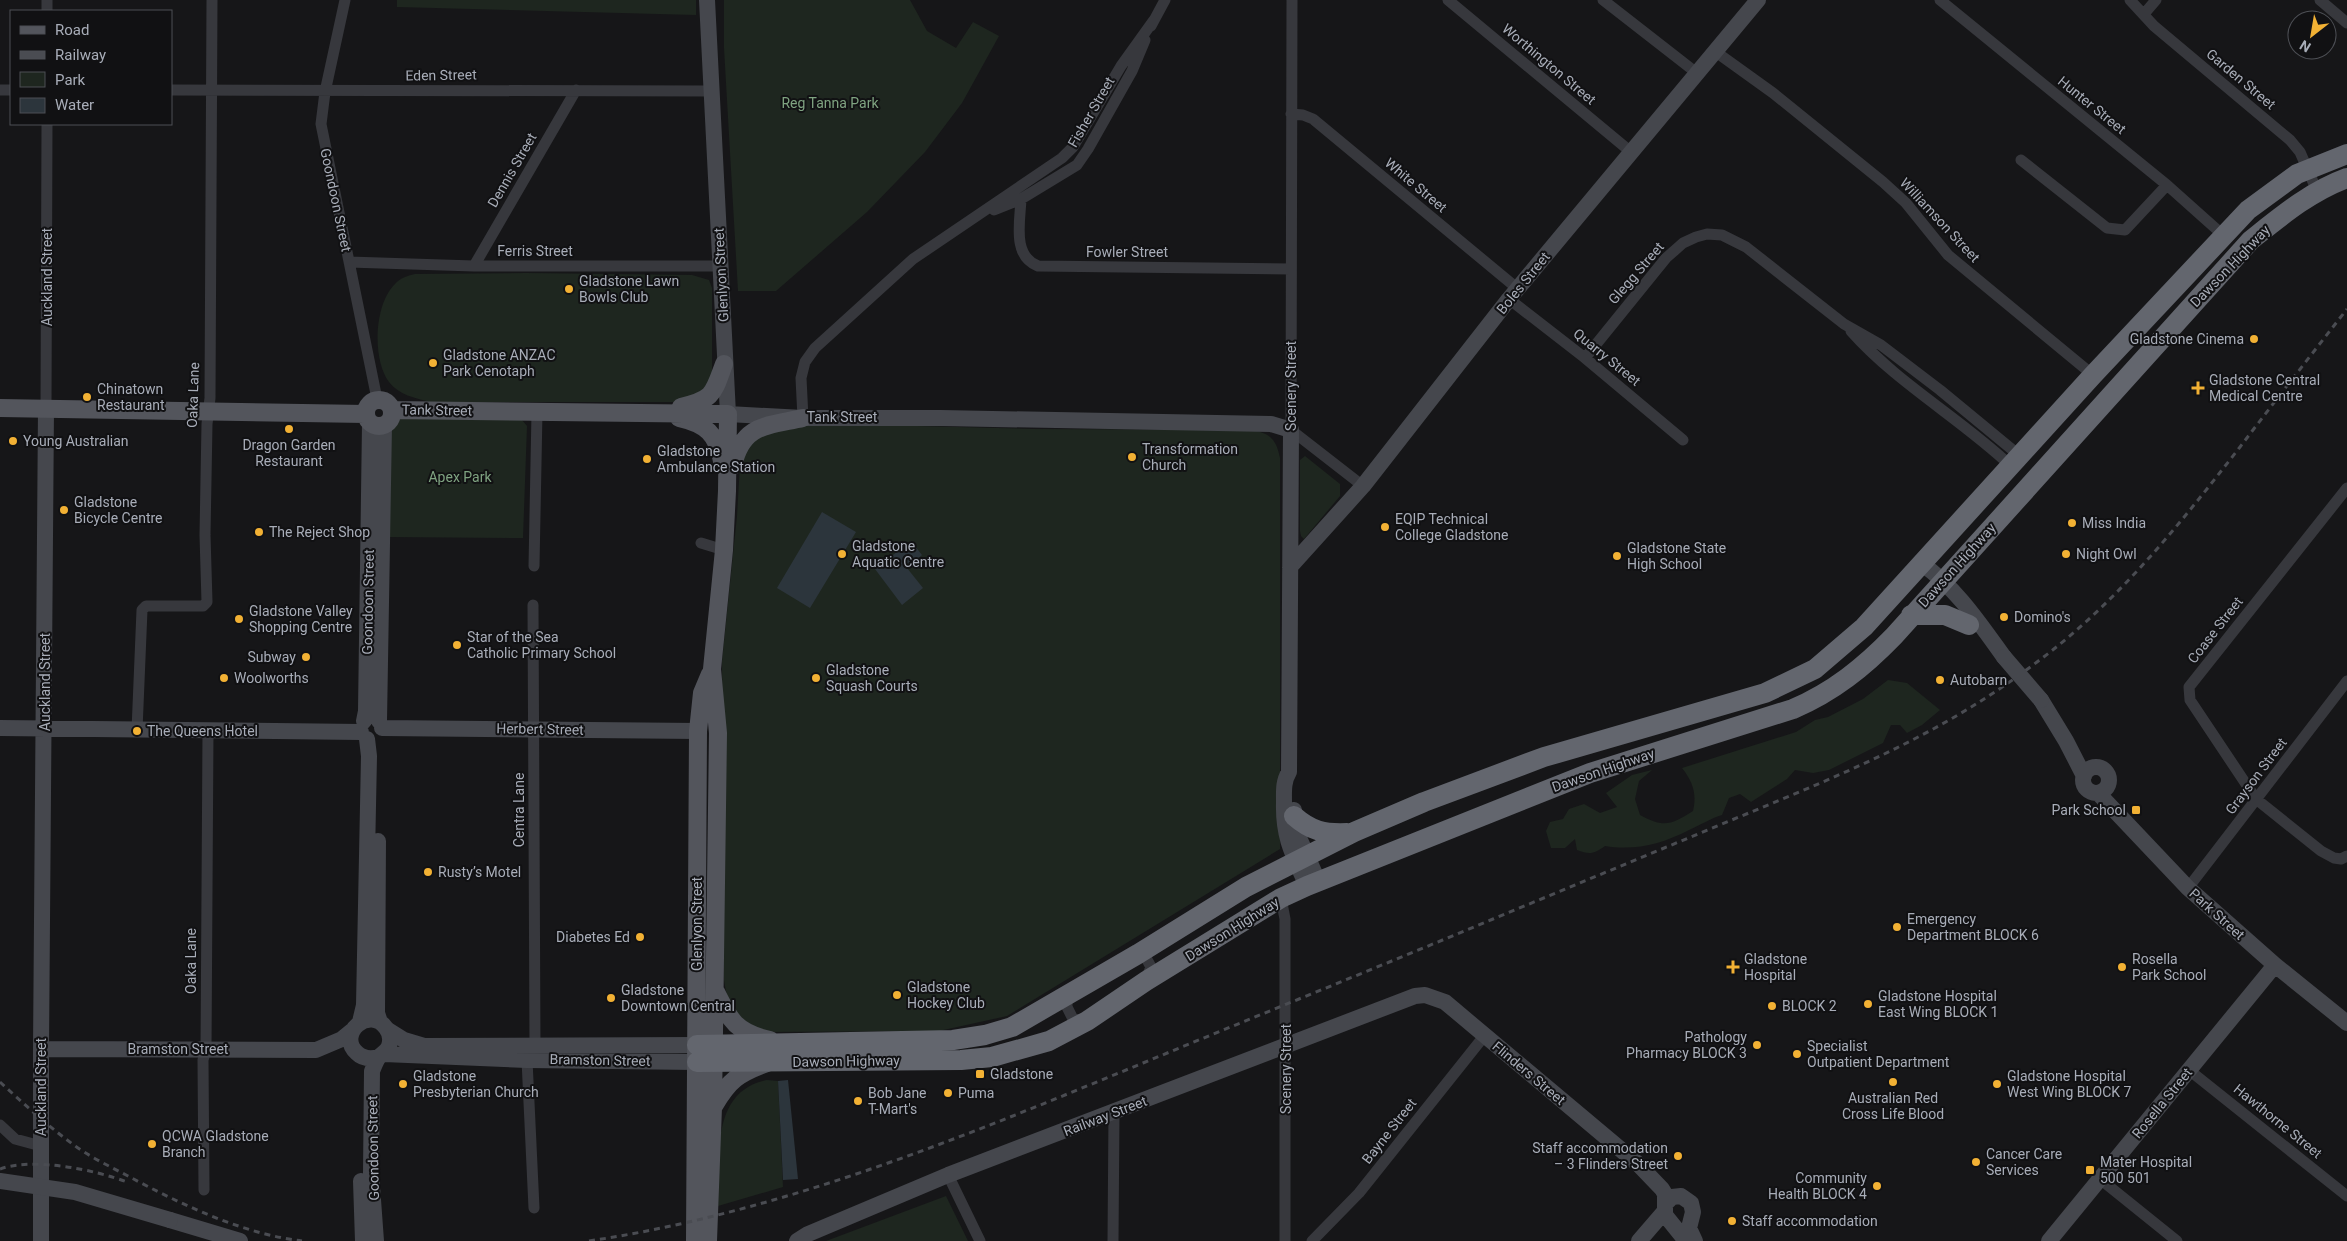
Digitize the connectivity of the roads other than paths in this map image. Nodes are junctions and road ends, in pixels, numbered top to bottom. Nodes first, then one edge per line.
1 (212, 0) edge
2 (345, 0) edge
3 (707, 0) edge
4 (1165, 0) edge
5 (1292, 0) edge
6 (1448, 0) edge
7 (1603, 0) edge
8 (1623, 0) edge
9 (1758, 0) edge
10 (1940, 0) edge
11 (2130, 0) edge
12 (2156, 0) edge
13 (2320, 0) edge
14 (1614, 9) junction
15 (2144, 14) junction
16 (1154, 20) junction
17 (2347, 23) edge
18 (1716, 52) junction
19 (1698, 74) junction
20 (172, 90) edge
21 (213, 90) junction
22 (576, 90) junction
23 (710, 91) junction
24 (325, 92) junction
25 (1291, 114) junction
26 (47, 125) edge
27 (1631, 152) junction
28 (2347, 154) edge
29 (2021, 160) dead end
30 (2308, 169) junction
31 (2347, 178) edge
32 (2167, 185) junction
33 (2317, 191) junction
34 (1021, 199) junction
35 (972, 220) junction
36 (2223, 235) junction
37 (349, 262) junction
38 (474, 266) junction
39 (721, 266) junction
40 (1291, 269) junction
41 (1513, 294) junction
42 (1586, 358) junction
43 (724, 364) junction
44 (2093, 375) junction
45 (377, 399) joint
46 (0, 408) edge
47 (46, 408) junction
48 (208, 412) junction
49 (537, 412) junction
50 (657, 413) junction
51 (728, 414) junction
52 (378, 418) junction
53 (803, 418) junction
54 (1291, 430) junction
55 (1683, 440) dead end
56 (2016, 461) junction
57 (1363, 486) junction
58 (2347, 488) edge
59 (727, 491) junction
60 (701, 543) dead end
61 (724, 550) junction
62 (1921, 563) junction
63 (534, 566) dead end
64 (1290, 567) junction
65 (1939, 584) junction
66 (533, 605) dead end
67 (1911, 615) junction
68 (1969, 625) junction
69 (2004, 657) junction
70 (712, 669) junction
71 (2347, 681) edge
72 (0, 728) edge
73 (45, 728) junction
74 (534, 729) junction
75 (138, 730) junction
76 (372, 730) junction
77 (208, 731) junction
78 (698, 731) junction
79 (1289, 772) junction
80 (2256, 799) junction
81 (1294, 816) junction
82 (1354, 832) junction
83 (2347, 856) edge
84 (1301, 858) junction
85 (1313, 884) junction
86 (2188, 888) junction
87 (1281, 898) junction
88 (1138, 954) junction
89 (2275, 965) junction
90 (1146, 981) junction
91 (714, 987) junction
92 (1068, 996) junction
93 (1415, 996) joint
94 (1087, 1021) junction
95 (2347, 1023) edge
96 (357, 1026) junction
97 (384, 1026) junction
98 (1484, 1035) junction
99 (788, 1044) junction
100 (1286, 1046) junction
101 (41, 1048) junction
102 (206, 1050) junction
103 (316, 1050) junction
104 (531, 1053) junction
105 (706, 1053) junction
106 (371, 1056) junction
107 (770, 1062) junction
108 (2190, 1070) junction
109 (714, 1107) junction
110 (1114, 1113) junction
111 (0, 1126) edge
112 (42, 1146) junction
113 (948, 1175) junction
114 (2100, 1179) junction
115 (0, 1182) edge
116 (204, 1190) dead end
117 (2347, 1196) edge
118 (534, 1208) dead end
119 (1667, 1213) junction
120 (1692, 1217) junction
121 (370, 1240) edge
122 (41, 1241) edge
123 (240, 1241) edge
124 (695, 1241) edge
125 (708, 1241) edge
126 (797, 1241) edge
127 (980, 1241) edge
128 (1113, 1241) edge
129 (1284, 1241) edge
130 (1312, 1241) edge
131 (1639, 1241) edge
132 (1686, 1241) edge
133 (1695, 1241) edge
134 (2049, 1241) edge
135 (2177, 1241) edge

1 - 21 street, Oaka Lane
2 - 24 street, Goondoon Street
3 - 23 street, Glenlyon Street
4 - 16 street, Fisher Street
5 - 25 street, Scenery Street
6 - 27 street, Worthington Street
7 - 14 street
8 - 14 street
9 - 18 street, Boles Street
10 - 32 street, Hunter Street
11 - 15 street, Garden Street
12 - 15 street
13 - 17 street
14 - 19 street
15 - 30 street, Garden Street
16 - 34 street, Fisher Street
16 - 35 street, Fisher Street
18 - 19 street, Boles Street
18 - 44 street, Williamson Street
19 - 27 street, Boles Street
20 - 21 street, Eden Street
21 - 24 street, Eden Street
21 - 48 street, Oaka Lane
22 - 23 street, Eden Street
22 - 24 street, Eden Street
22 - 38 street, Dennis Street
23 - 39 street, Glenlyon Street
24 - 37 street, Goondoon Street
25 - 40 street, Scenery Street
25 - 41 street, White Street
26 - 47 street, Auckland Street
27 - 41 street, Boles Street
28 - 30 highway, Dawson Highway
29 - 32 street
30 - 33 street, Garden Street
30 - 36 highway, Dawson Highway
31 - 33 highway, Dawson Highway
32 - 36 street, Hunter Street
33 - 65 highway, Dawson Highway
34 - 35 street, Fisher Street
34 - 40 street, Fowler Street
35 - 53 street, Fisher Street
36 - 44 highway, Dawson Highway
37 - 38 street, Ferris Street
37 - 45 street, Goondoon Street
38 - 39 street, Ferris Street
39 - 43 street, Glenlyon Street
40 - 54 street, Scenery Street
41 - 42 street, Quarry Street
41 - 57 street, Boles Street
42 - 55 street, Quarry Street
42 - 56 street, Glegg Street
43 - 50 main road
43 - 51 street, Glenlyon Street
44 - 56 highway, Dawson Highway
45 - 52 main road
46 - 47 main road, Tank Street
47 - 48 main road, Tank Street
47 - 73 street, Auckland Street
48 - 52 main road, Tank Street
48 - 75 street, Oaka Lane
49 - 50 main road, Tank Street
49 - 52 main road, Tank Street
49 - 63 street
50 - 51 main road, Tank Street
50 - 59 main road
51 - 53 street, Tank Street
51 - 59 main road, Glenlyon Street
52 - 76 street, Goondoon Street
53 - 54 street, Tank Street
53 - 59 main road
54 - 57 street
54 - 64 street, Scenery Street
56 - 62 highway, Dawson Highway
57 - 64 street, Boles Street
58 - 80 street, Coase Street
59 - 61 main road, Glenlyon Street
60 - 61 street
61 - 70 main road, Glenlyon Street
62 - 65 street
62 - 82 highway, Dawson Highway
64 - 79 street, Scenery Street
65 - 67 highway, Dawson Highway
65 - 68 street
65 - 69 street
66 - 74 street, Centra Lane
67 - 68 highway
67 - 85 highway, Dawson Highway
68 - 69 street
69 - 86 street, Park Street, bridge
70 - 78 main road, Glenlyon Street
70 - 91 main road, Glenlyon Street
71 - 80 street, Grayson Street
72 - 73 street, Herbert Street
73 - 75 street, Herbert Street
73 - 101 street, Auckland Street
74 - 76 street, Herbert Street
74 - 78 street, Herbert Street
74 - 104 street, Centra Lane
75 - 77 street, Herbert Street
76 - 77 street, Herbert Street
76 - 96 street, Goondoon Street
76 - 97 street, Goondoon Street
77 - 102 street, Oaka Lane
78 - 105 main road, Glenlyon Street
79 - 81 street, Scenery Street
79 - 84 street, Scenery Street
80 - 83 street, Coase Street
80 - 86 street, Grayson Street
81 - 82 highway
81 - 84 street, Scenery Street
82 - 84 highway, Dawson Highway
84 - 85 street, Scenery Street
84 - 88 highway, Dawson Highway
85 - 87 highway, Dawson Highway
86 - 89 street, Park Street
87 - 90 highway, Dawson Highway
87 - 100 street, Scenery Street
88 - 90 street
88 - 92 highway, Dawson Highway
89 - 95 street, Park Street
89 - 108 street, Rosella Street
90 - 94 highway, Dawson Highway
91 - 99 main road
91 - 105 main road, Glenlyon Street
92 - 94 street
92 - 99 highway, Dawson Highway
93 - 98 street, Flinders Street
93 - 100 street, Railway Street
94 - 107 highway, Dawson Highway
96 - 97 street
96 - 103 street, Bramston Street
96 - 106 street
97 - 104 street, Bramston Street
97 - 106 street
98 - 119 street, Flinders Street
98 - 130 street, Bayne Street
99 - 105 highway, Dawson Highway
100 - 110 street, Railway Street
100 - 129 street, Scenery Street
101 - 102 street, Bramston Street
101 - 112 street, Auckland Street
102 - 103 street, Bramston Street
102 - 116 street, Oaka Lane
103 - 106 street, Bramston Street
104 - 105 street, Bramston Street
104 - 106 street, Bramston Street
104 - 118 street, Centra Lane
105 - 107 highway, Dawson Highway
105 - 109 main road, Glenlyon Street
105 - 124 main road, Glenlyon Street
106 - 121 street, Goondoon Street
107 - 109 main road
108 - 114 street, Rosella Street
108 - 117 street, Hawthorne Street
109 - 125 main road, Glenlyon Street
110 - 113 street, Railway Street
110 - 128 street
111 - 112 street
112 - 122 street, Auckland Street
113 - 126 street, Railway Street
113 - 127 street
114 - 134 street, Rosella Street
114 - 135 street
115 - 123 street, bridge
119 - 120 street
119 - 120 street, Flinders Street
119 - 131 street
119 - 132 street, Flinders Street
120 - 133 street, Flinders Street

